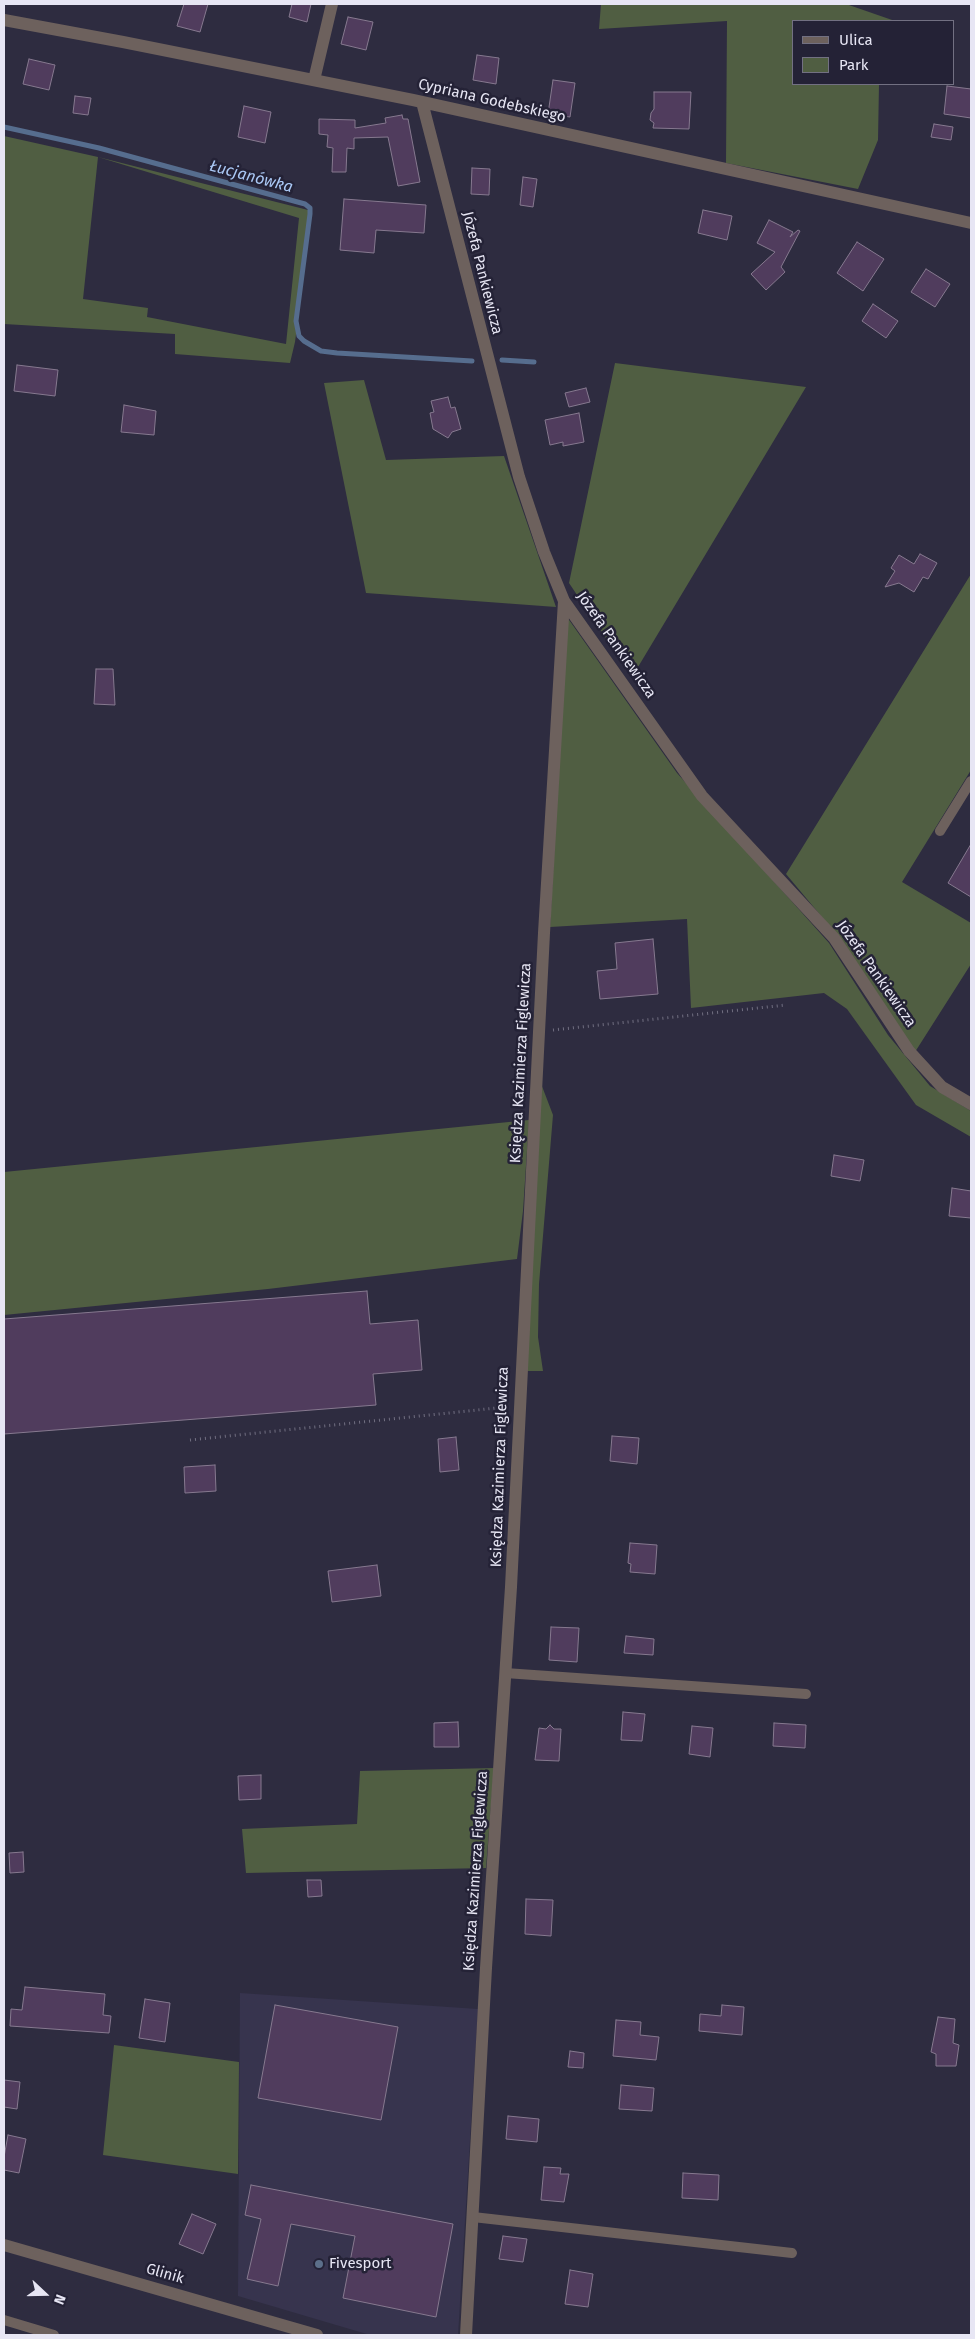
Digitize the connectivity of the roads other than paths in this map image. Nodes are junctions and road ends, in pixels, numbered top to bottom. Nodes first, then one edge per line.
1 (332, 4) edge
2 (4, 20) edge
3 (314, 80) junction
4 (422, 102) junction
5 (971, 223) edge
6 (564, 600) junction
7 (971, 781) edge
8 (940, 831) dead end
9 (971, 1104) edge
10 (505, 1673) junction
11 (806, 1694) dead end
12 (473, 2217) junction
13 (4, 2245) edge
14 (792, 2253) dead end
15 (4, 2320) edge
16 (54, 2335) edge
17 (317, 2335) edge
18 (466, 2335) edge

1 - 3 street
2 - 3 street, Cypriana Godebskiego
3 - 4 street, Cypriana Godebskiego
4 - 5 street, Cypriana Godebskiego
4 - 6 street, Józefa Pankiewicza
6 - 9 street, Józefa Pankiewicza
6 - 10 street, Księdza Kazimierza Figlewicza
7 - 8 lane
10 - 11 lane
10 - 12 street, Księdza Kazimierza Figlewicza
12 - 14 lane
12 - 18 street, Księdza Kazimierza Figlewicza
13 - 17 street, Glinik
15 - 16 lane

